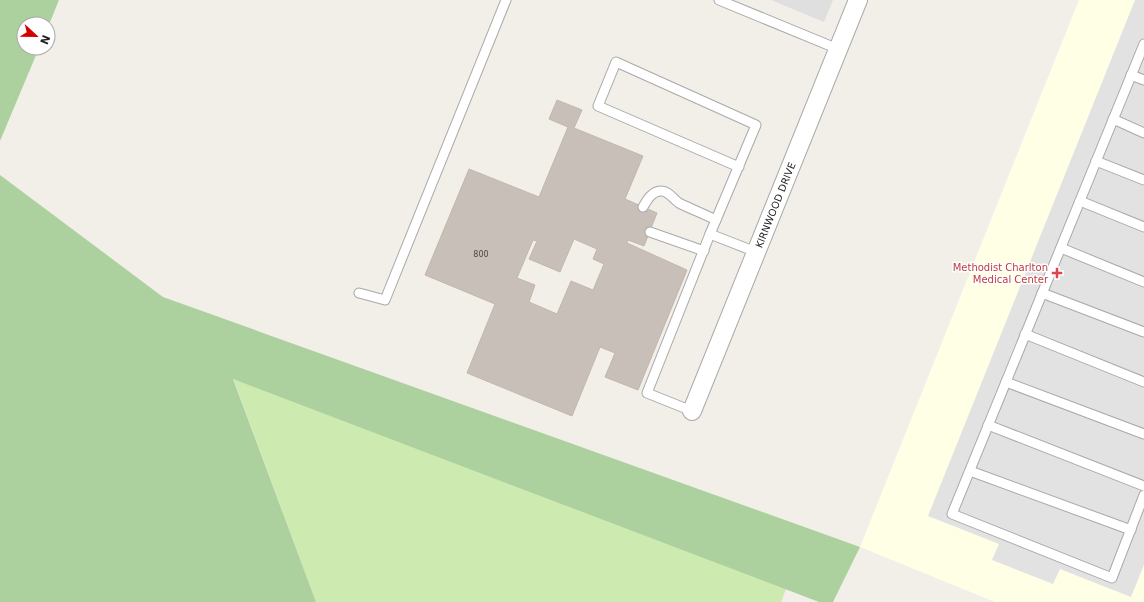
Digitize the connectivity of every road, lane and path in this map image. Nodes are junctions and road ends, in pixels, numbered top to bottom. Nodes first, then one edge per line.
1 (506, 0) edge
2 (719, 0) edge
3 (858, 0) edge
4 (1144, 44) edge
5 (838, 49) junction
6 (1131, 75) junction
7 (1144, 80) edge
8 (1113, 119) junction
9 (1144, 133) edge
10 (1096, 161) junction
11 (738, 167) junction
12 (1144, 180) edge
13 (1080, 201) junction
14 (643, 207) dead end
15 (716, 220) junction
16 (1144, 227) edge
17 (650, 232) dead end
18 (710, 234) junction
19 (1061, 248) junction
20 (704, 251) junction
21 (756, 252) junction
22 (1144, 282) edge
23 (359, 293) dead end
24 (1042, 293) junction
25 (1144, 332) edge
26 (1025, 334) junction
27 (1006, 382) junction
28 (1144, 382) edge
29 (692, 411) joint
30 (988, 425) junction
31 (1144, 434) edge
32 (970, 471) junction
33 (1144, 486) edge
34 (1143, 499) edge
35 (1131, 530) junction

1 - 23 lane
2 - 5 lane
3 - 5 street, KIRNWOOD DRIVE
4 - 6 lane
5 - 21 street, KIRNWOOD DRIVE
6 - 7 lane
6 - 8 lane
8 - 9 lane
8 - 10 lane
10 - 12 lane
10 - 13 lane
11 - 11 lane
11 - 15 lane
13 - 16 lane
13 - 19 lane
14 - 15 lane
15 - 18 lane
17 - 20 lane
18 - 20 lane
18 - 21 lane
19 - 22 lane
19 - 24 lane
20 - 29 lane
21 - 29 street, KIRNWOOD DRIVE
24 - 25 lane
24 - 26 lane
26 - 27 lane
26 - 28 lane
27 - 30 lane
27 - 31 lane
30 - 32 lane
30 - 33 lane
32 - 35 lane
32 - 35 lane
34 - 35 lane

